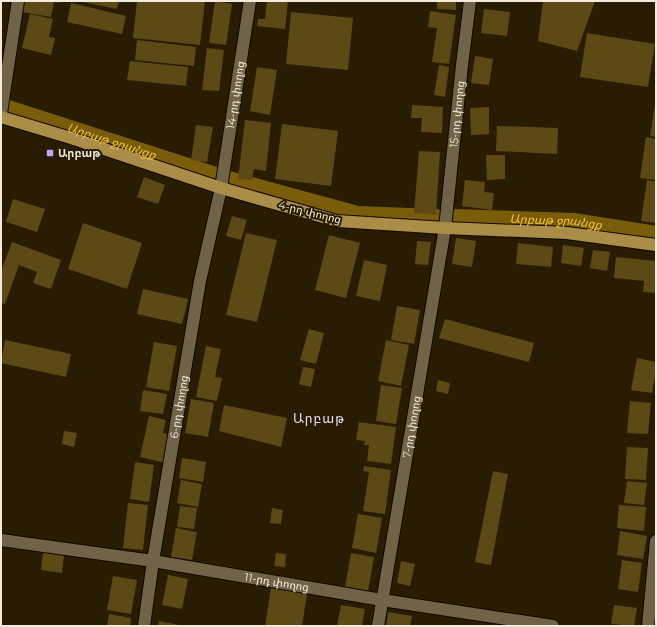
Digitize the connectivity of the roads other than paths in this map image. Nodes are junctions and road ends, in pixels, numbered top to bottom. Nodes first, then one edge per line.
1 (18, 1) edge
2 (250, 1) edge
3 (470, 1) edge
4 (1, 113) edge
5 (1, 118) edge
6 (221, 188) junction
7 (445, 228) junction
8 (656, 245) edge
9 (1, 540) edge
10 (656, 541) edge
11 (153, 562) junction
12 (382, 600) junction
13 (144, 626) edge
14 (378, 626) edge
15 (553, 626) edge
16 (648, 626) edge

1 - 4 street
2 - 6 street, 14-րդ փողոց
3 - 7 street, 15-րդ փողոց
5 - 6 main road, 4-րդ փողոց
6 - 7 main road, 4-րդ փողոց
6 - 11 street, 6-րդ փողոց
7 - 8 main road, 4-րդ փողոց
7 - 12 street, 7-րդ փողոց
9 - 11 street, 11-րդ փողոց
10 - 16 street
11 - 12 street, 11-րդ փողոց
11 - 13 street, 6-րդ փողոց
12 - 14 street, 7-րդ փողոց
12 - 15 street, 11-րդ փողոց

